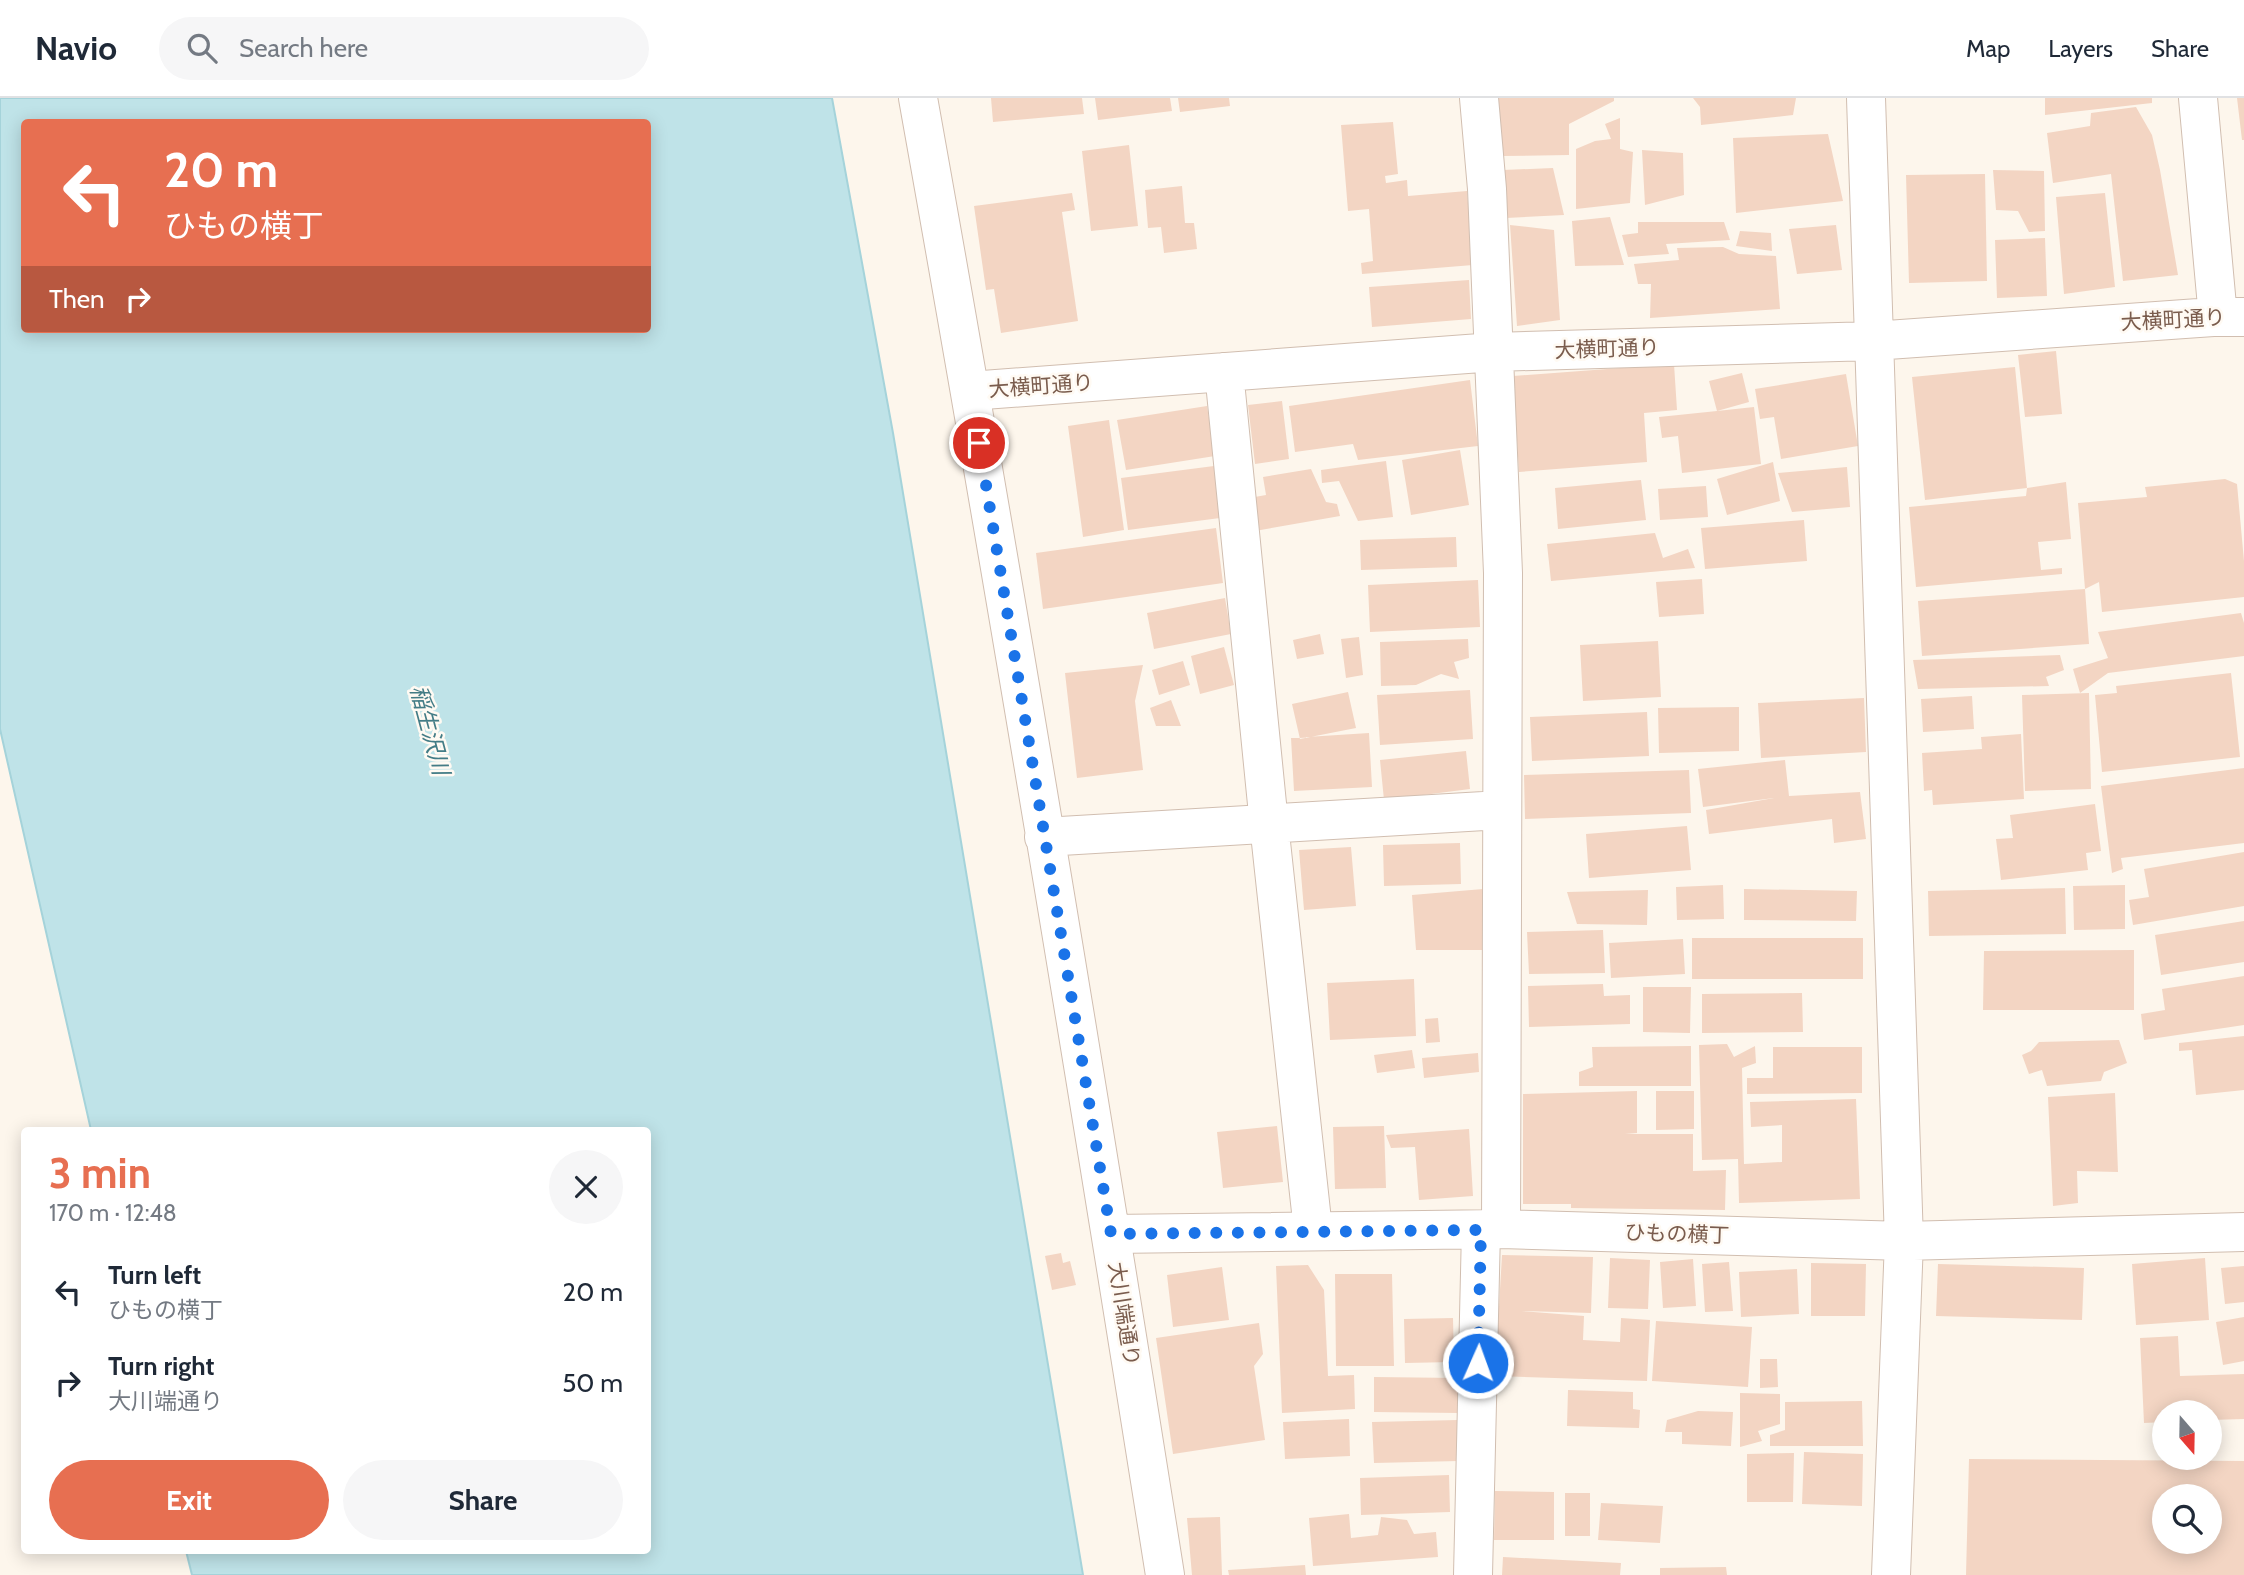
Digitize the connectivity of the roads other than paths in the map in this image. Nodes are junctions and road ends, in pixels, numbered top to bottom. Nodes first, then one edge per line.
1 (918, 98) edge
2 (1479, 98) edge
3 (1866, 98) edge
4 (2198, 98) edge
5 (2231, 317) edge
6 (1873, 341) junction
7 (1494, 352) junction
8 (1224, 372) junction
9 (970, 391) junction
10 (1501, 810) junction
11 (1269, 824) junction
12 (1044, 838) junction
13 (1313, 1230) junction
14 (1491, 1230) junction
15 (2244, 1232) edge
16 (1111, 1234) junction
17 (1904, 1241) junction
18 (1165, 1575) edge
19 (1473, 1575) edge
20 (1891, 1575) edge

1 - 9 street, 大川端通り
2 - 7 street
3 - 6 street
4 - 5 street
5 - 6 street, 大横町通り
6 - 7 street, 大横町通り
6 - 17 street
7 - 8 street, 大横町通り
7 - 10 street
8 - 9 street, 大横町通り
8 - 11 street
9 - 12 street, 大川端通り
10 - 11 street
10 - 14 street
11 - 12 street
11 - 13 street
12 - 16 street, 大川端通り
13 - 14 street, ひもの横丁
13 - 16 street, ひもの横丁
14 - 17 street, ひもの横丁
14 - 19 street
15 - 17 street, ひもの横丁
16 - 18 street, 大川端通り
17 - 20 street

